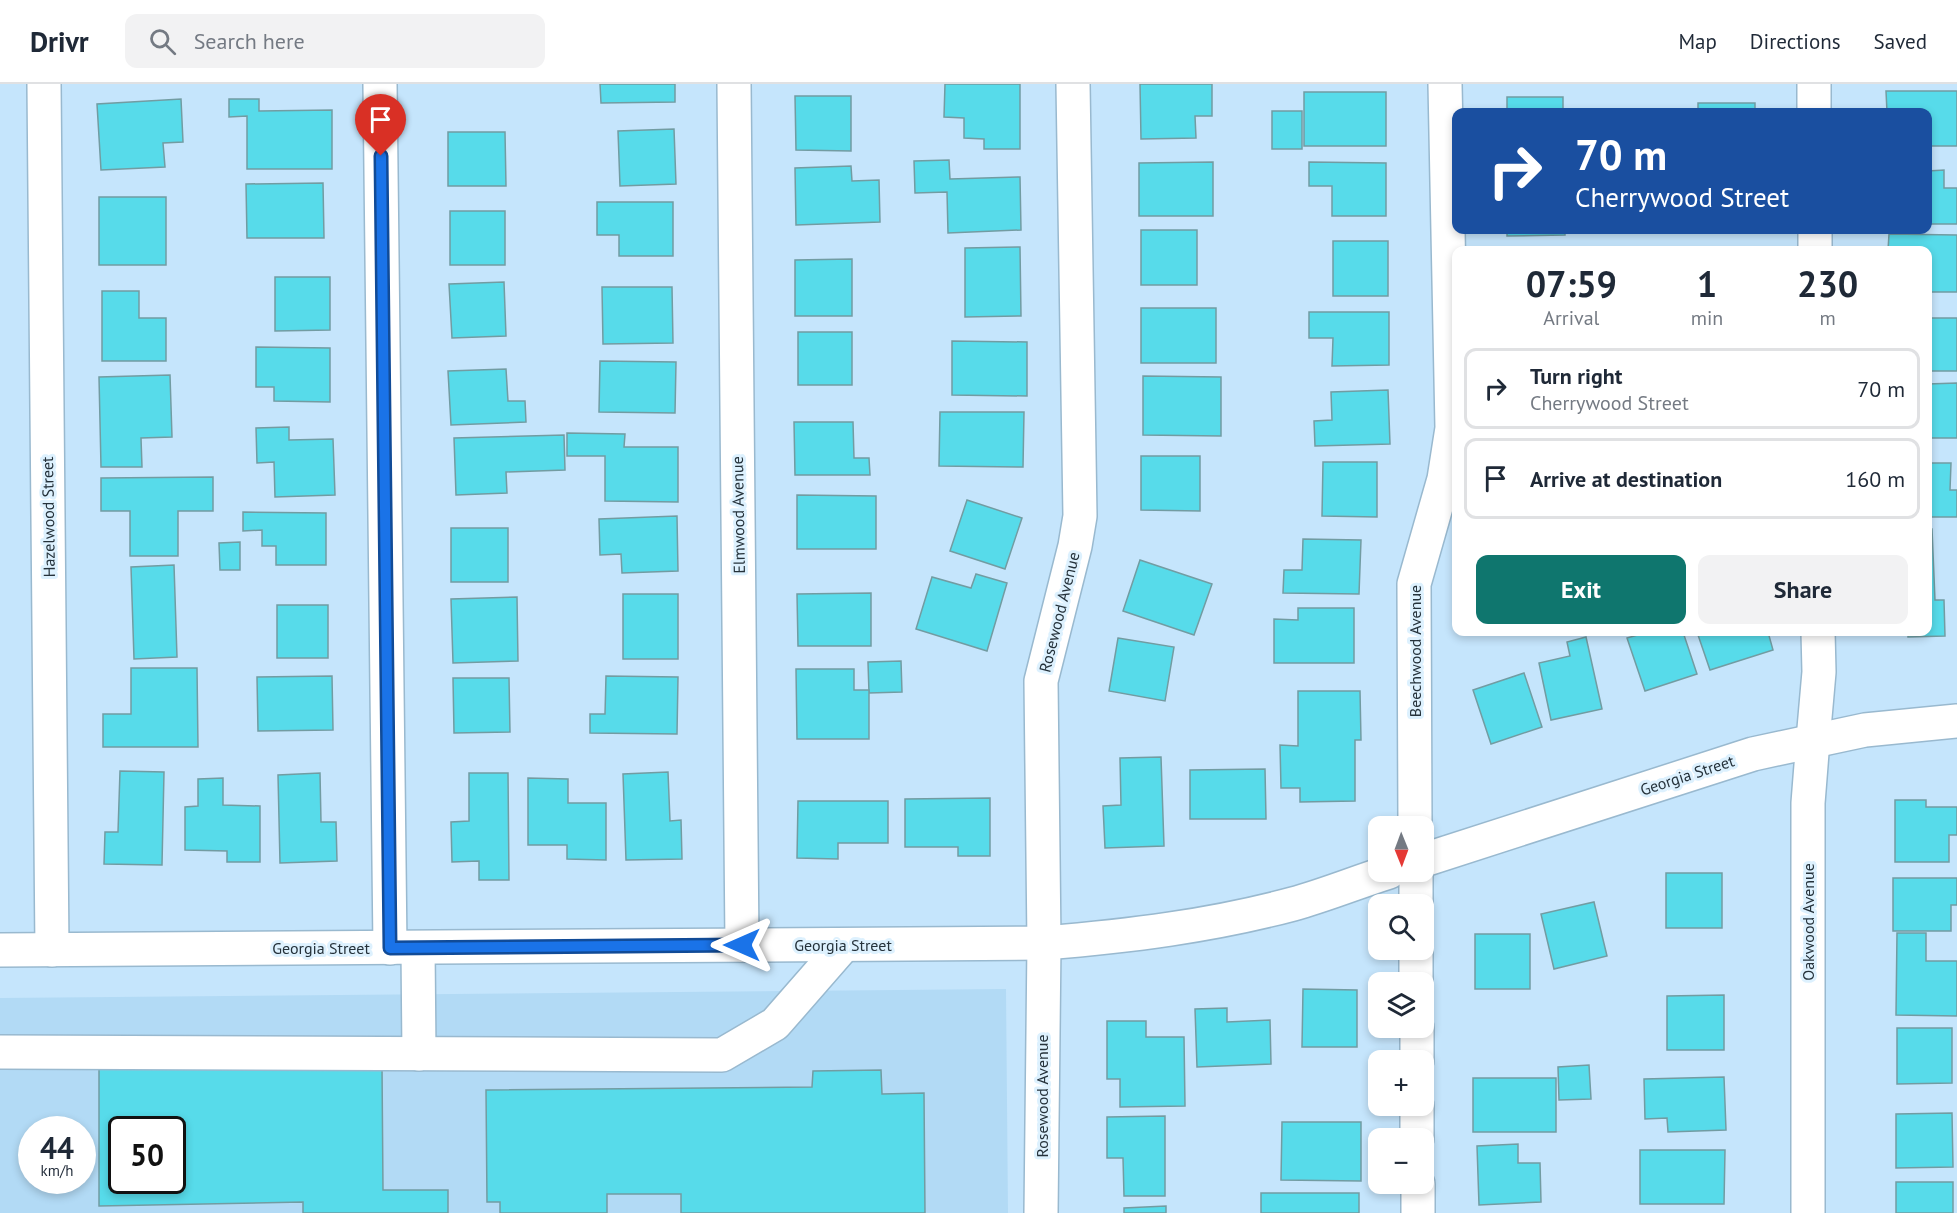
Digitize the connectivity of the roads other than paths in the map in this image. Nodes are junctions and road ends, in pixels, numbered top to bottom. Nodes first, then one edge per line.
1 (44, 84) edge
2 (380, 84) edge
3 (734, 84) edge
4 (1073, 84) edge
5 (1445, 84) edge
6 (1814, 84) edge
7 (1814, 108) edge
8 (1818, 636) edge
9 (1957, 721) edge
10 (1813, 740) junction
11 (1415, 816) edge
12 (1434, 857) edge
13 (1368, 879) edge
14 (1044, 943) junction
15 (742, 945) junction
16 (844, 945) junction
17 (404, 948) junction
18 (0, 950) edge
19 (52, 950) junction
20 (0, 1052) edge
21 (419, 1054) junction
22 (1418, 1194) edge
23 (1041, 1213) edge
24 (1418, 1213) edge
25 (1808, 1213) edge

1 - 19 street, Hazelwood Street
2 - 17 street
3 - 15 street, Elmwood Avenue
4 - 14 street, Rosewood Avenue
5 - 11 street, Beechwood Avenue
6 - 7 street
8 - 10 street, Oakwood Avenue
9 - 10 street, Georgia Street
10 - 12 street, Georgia Street
10 - 25 street, Oakwood Avenue
13 - 14 street, Georgia Street
14 - 16 street, Georgia Street
14 - 23 street, Rosewood Avenue
15 - 16 street, Georgia Street
15 - 17 street, Georgia Street
16 - 21 street
17 - 19 street, Georgia Street
17 - 21 street
18 - 19 street, Georgia Street
20 - 21 street
22 - 24 street

